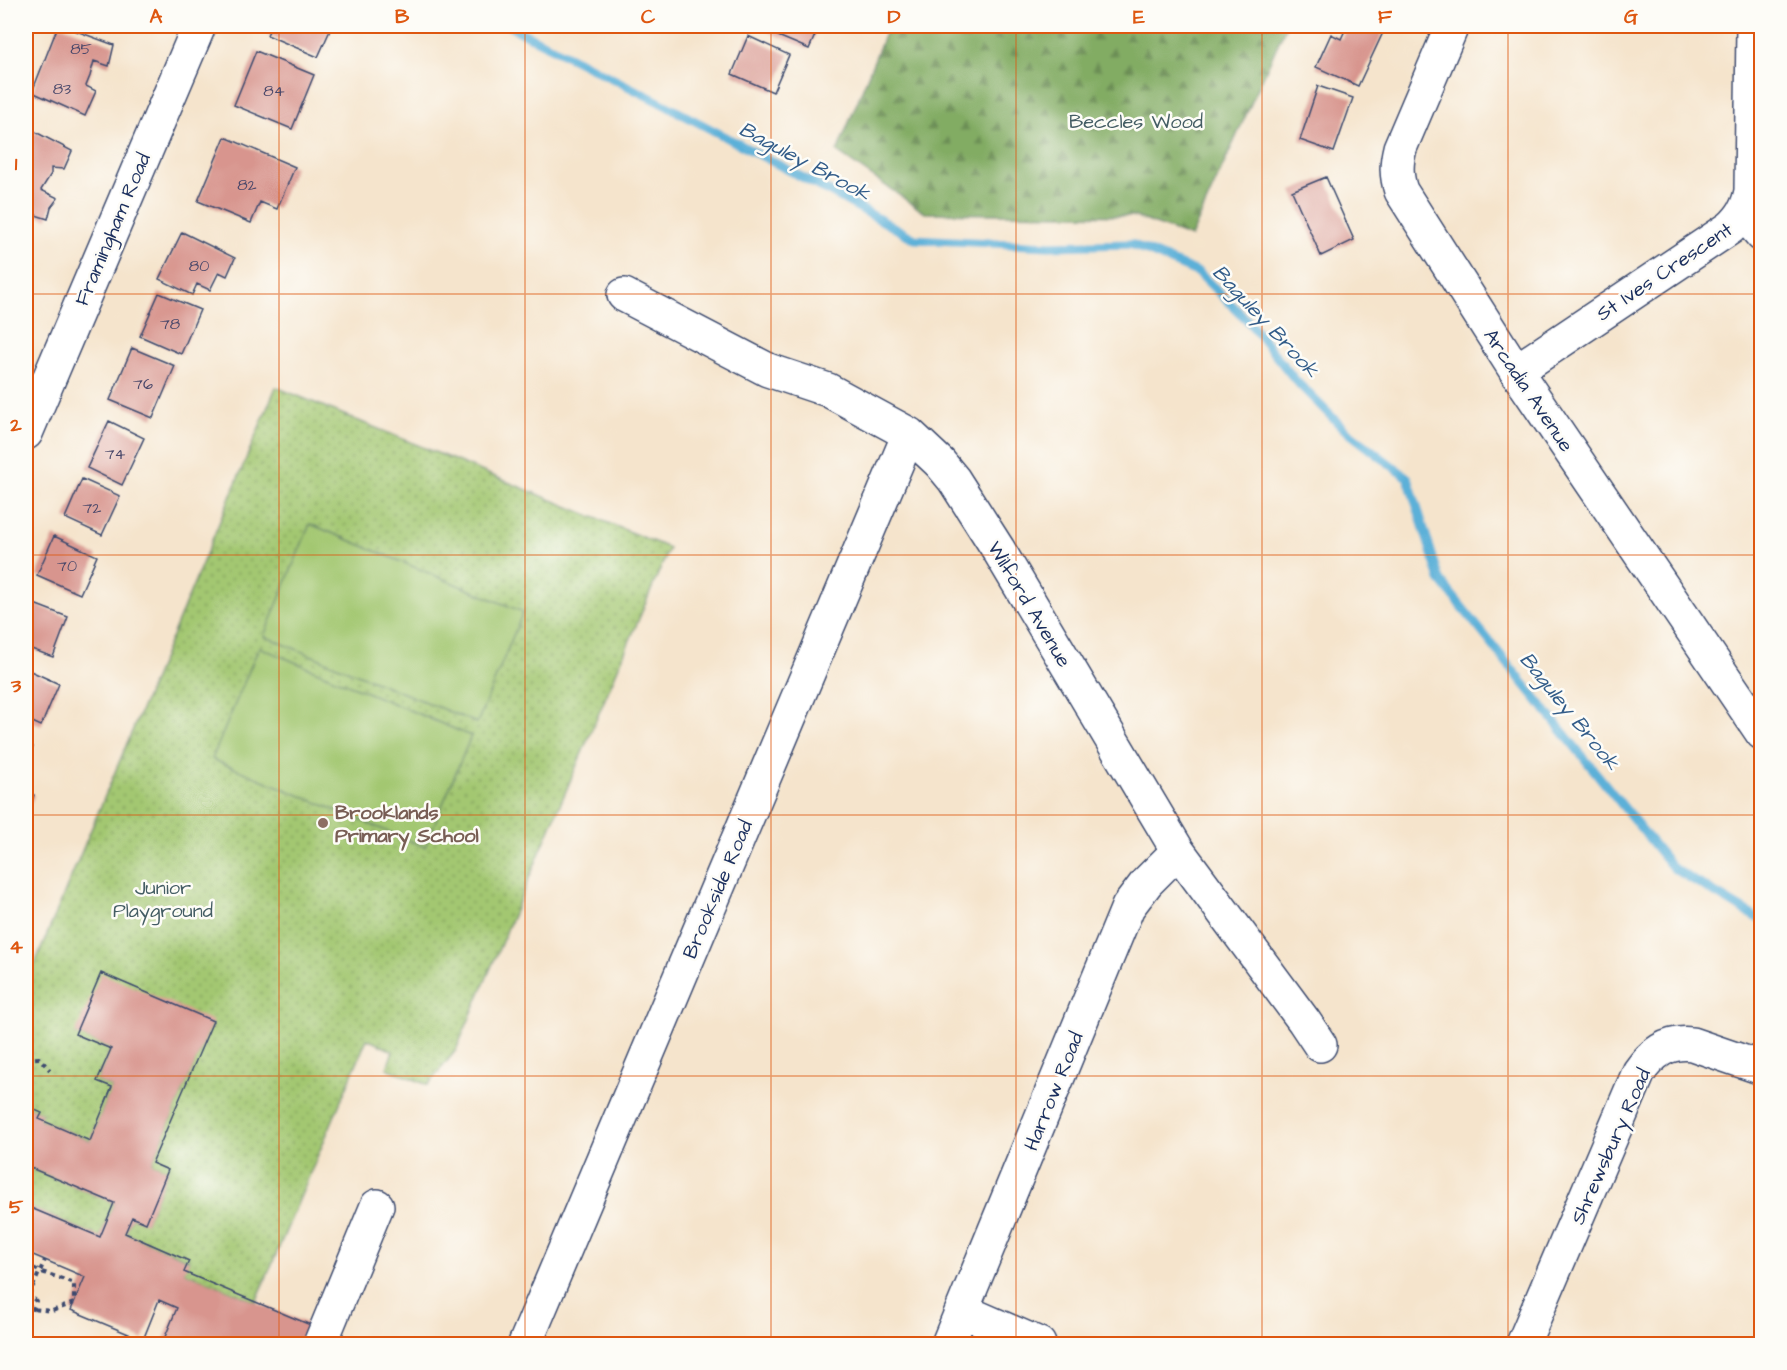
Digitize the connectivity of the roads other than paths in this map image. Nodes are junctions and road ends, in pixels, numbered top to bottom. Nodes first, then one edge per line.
1 (199, 26) edge
2 (1452, 26) edge
3 (1753, 26) edge
4 (1752, 224) edge
5 (624, 295) dead end
6 (1516, 371) junction
7 (26, 433) edge
8 (909, 434) junction
9 (1761, 733) edge
10 (1178, 851) junction
11 (1320, 1045) dead end
12 (1761, 1068) edge
13 (377, 1206) dead end
14 (963, 1311) junction
15 (320, 1344) edge
16 (525, 1344) edge
17 (948, 1344) edge
18 (1039, 1344) edge
19 (1523, 1344) edge

1 - 7 street, Framingham Road
2 - 6 street, Arcadia Avenue
3 - 4 street, St Ives Crescent
4 - 6 street, St Ives Crescent
5 - 8 street, Wilford Avenue
6 - 9 street, Arcadia Avenue
8 - 10 street, Wilford Avenue
8 - 16 street, Brookside Road
10 - 11 street, Wilford Avenue
10 - 14 street, Harrow Road
12 - 19 street, Shrewsbury Road
13 - 15 street
14 - 17 street, Harrow Road
14 - 18 street

